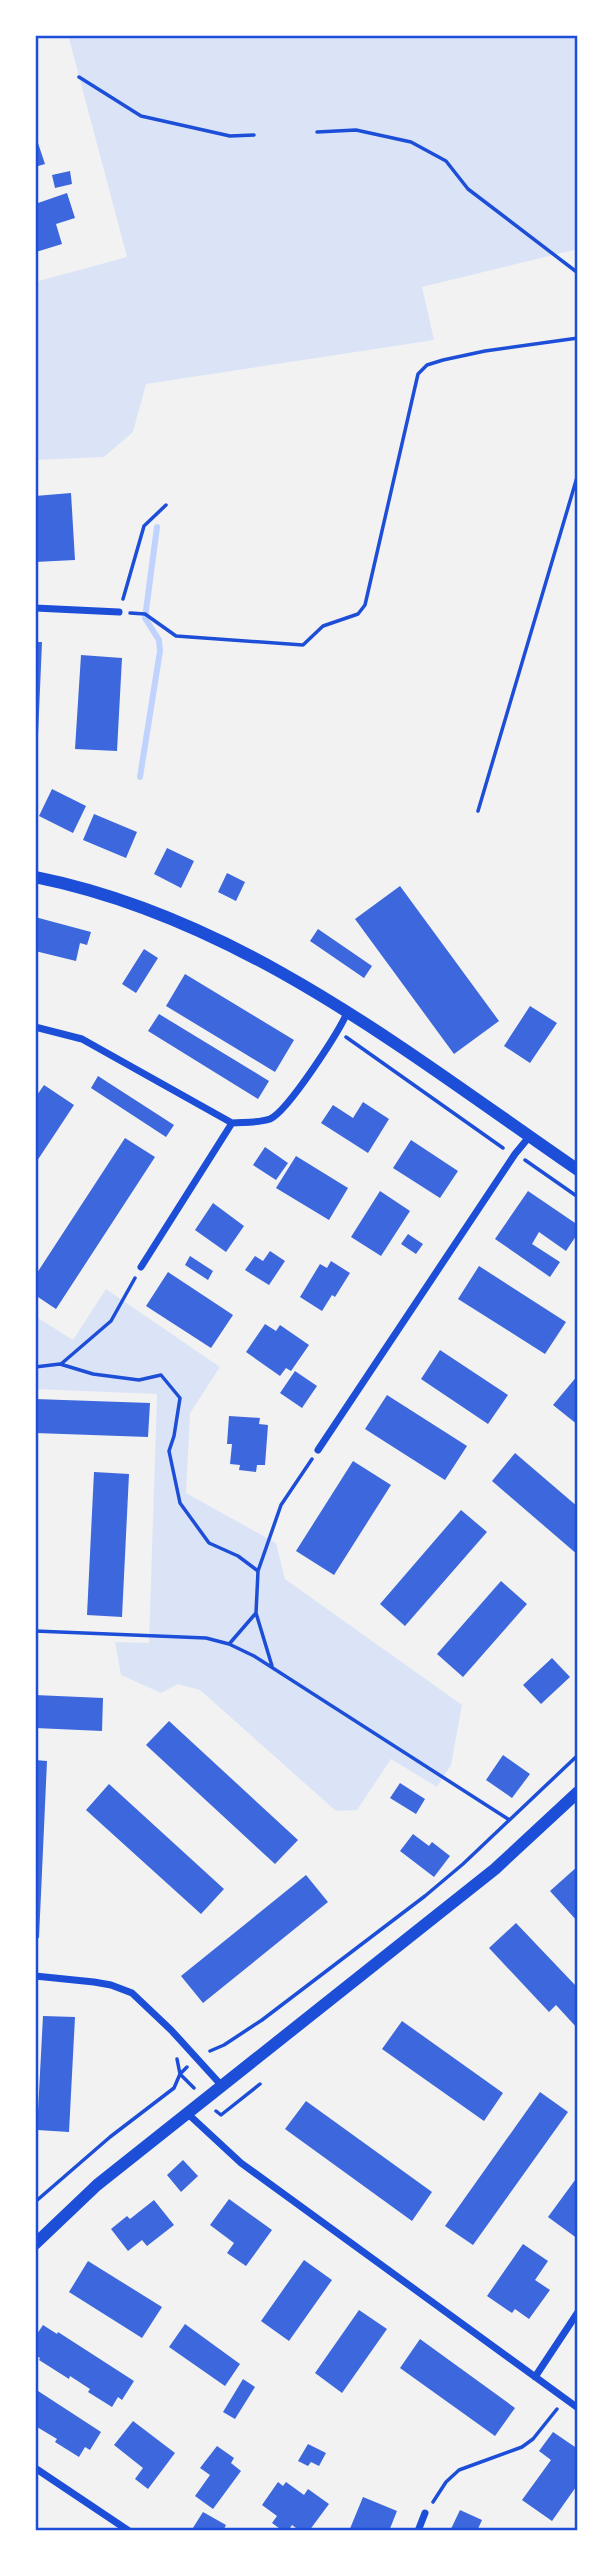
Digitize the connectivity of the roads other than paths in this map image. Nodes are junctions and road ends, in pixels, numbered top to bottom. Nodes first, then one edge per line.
1 (35, 608) edge
2 (119, 612) road end
3 (35, 877) edge
4 (347, 1013) junction
5 (35, 1027) edge
6 (232, 1123) junction
7 (530, 1137) junction
8 (578, 1170) edge
9 (141, 1267) road end
10 (318, 1450) road end
11 (578, 1792) edge
12 (35, 1976) edge
13 (222, 2086) junction
14 (187, 2113) junction
15 (35, 2244) edge
16 (578, 2312) edge
17 (535, 2377) junction
18 (578, 2408) edge
19 (35, 2468) edge
20 (425, 2513) road end
21 (129, 2531) edge
22 (418, 2531) edge

1 - 2 street
3 - 4 street
4 - 6 street
4 - 7 street
5 - 6 street
6 - 9 street
7 - 8 street
7 - 10 street
11 - 13 street
12 - 13 street
13 - 14 street
14 - 15 street
14 - 17 street
16 - 17 street
17 - 18 street
19 - 21 street
20 - 22 street

